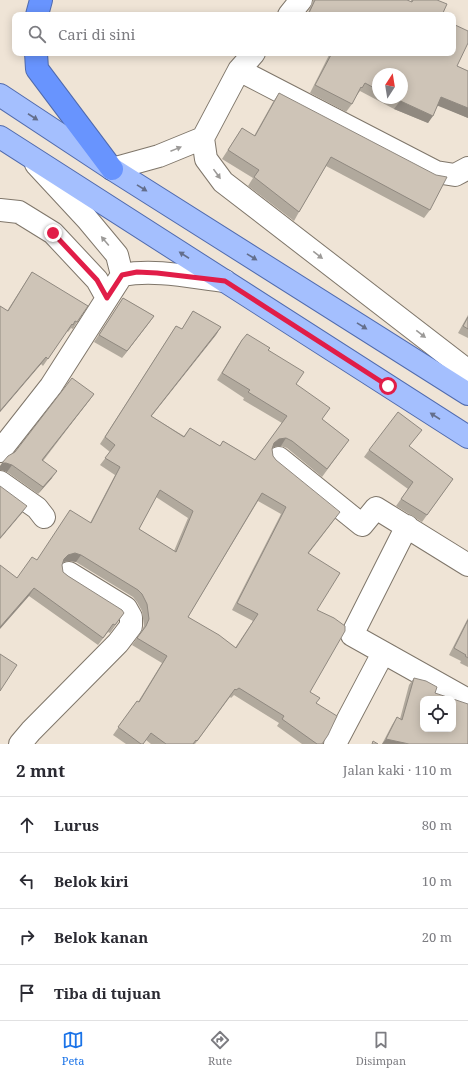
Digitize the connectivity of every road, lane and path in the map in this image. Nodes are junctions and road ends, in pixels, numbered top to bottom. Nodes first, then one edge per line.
1 (41, 0) edge
2 (301, 0) edge
3 (38, 12) edge
4 (291, 12) edge
5 (36, 56) edge
6 (251, 56) edge
7 (239, 70) junction
8 (0, 95) edge
9 (0, 137) edge
10 (203, 138) junction
11 (27, 155) junction
12 (468, 168) edge
13 (112, 169) junction
14 (0, 210) edge
15 (122, 275) junction
16 (225, 281) junction
17 (107, 298) junction
18 (468, 371) edge
19 (468, 394) edge
20 (468, 437) edge
21 (0, 451) edge
22 (279, 458) dead end
23 (0, 482) edge
24 (44, 517) dead end
25 (407, 526) junction
26 (468, 565) edge
27 (69, 573) dead end
28 (383, 652) junction
29 (468, 700) edge
30 (20, 744) edge
31 (335, 744) edge

1 - 3 highway
2 - 4 street
5 - 13 highway
6 - 7 street
7 - 10 street
7 - 12 street
8 -> 13 main road
9 - 11 main road
13 -> 10 street
10 -> 18 street
15 -> 11 street
16 -> 11 main road
13 -> 19 main road
14 - 17 street
15 - 16 street
15 - 17 street
20 -> 16 main road
17 - 21 street
22 - 25 street
23 - 24 street
25 - 26 street
25 - 28 street
27 - 30 street
28 - 29 street
28 - 31 street

